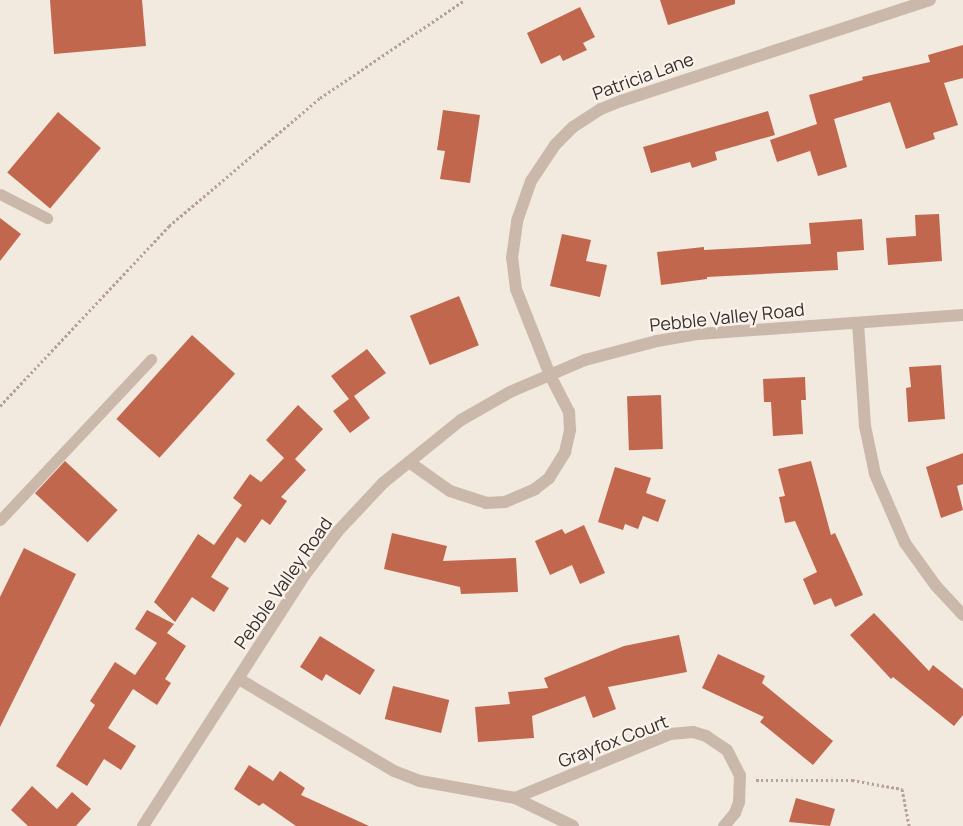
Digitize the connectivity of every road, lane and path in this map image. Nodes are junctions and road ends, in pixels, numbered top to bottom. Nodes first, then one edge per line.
1 (466, 0) edge
2 (930, 0) edge
3 (0, 194) edge
4 (47, 218) dead end
5 (963, 315) edge
6 (858, 322) junction
7 (151, 359) dead end
8 (550, 374) junction
9 (0, 406) edge
10 (408, 462) junction
11 (0, 520) edge
12 (963, 615) edge
13 (239, 680) junction
14 (741, 780) junction
15 (514, 798) junction
16 (144, 826) edge
17 (573, 826) edge
18 (724, 826) edge
19 (909, 826) edge

1 - 9 path
2 - 8 street, Patricia Lane
3 - 4 lane
5 - 6 street, Pebble Valley Road
6 - 8 street, Pebble Valley Road
6 - 12 street
7 - 11 lane
8 - 10 street, Pebble Valley Road
8 - 10 street, Patricia Lane
10 - 13 street, Pebble Valley Road
13 - 15 street
13 - 16 street, Pebble Valley Road
14 - 15 street, Grayfox Court
14 - 18 street
14 - 19 path
15 - 17 street

